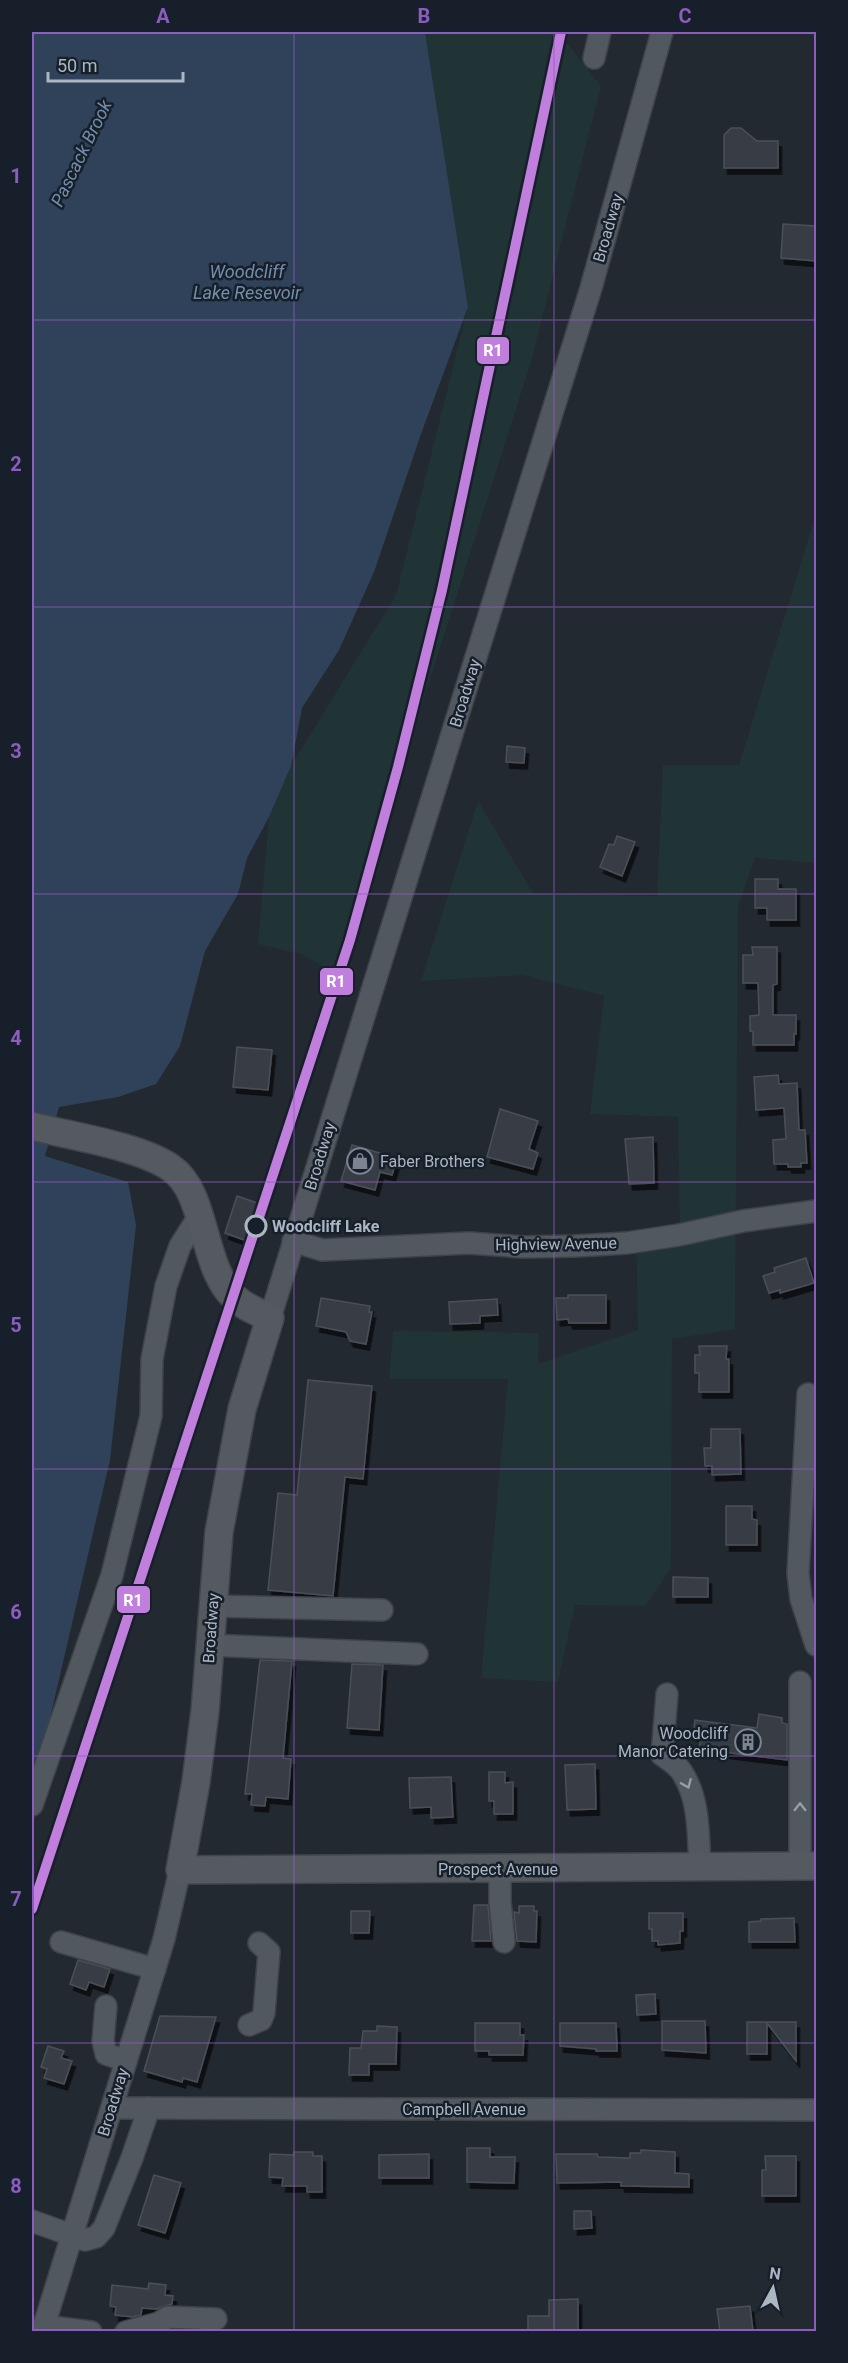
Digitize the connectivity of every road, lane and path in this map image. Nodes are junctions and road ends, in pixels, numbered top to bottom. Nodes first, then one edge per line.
1 (600, 32) edge
2 (662, 32) edge
3 (594, 58) dead end
4 (42, 1129) edge
5 (816, 1210) edge
6 (199, 1216) junction
7 (293, 1241) junction
8 (270, 1318) junction
9 (808, 1394) dead end
10 (212, 1606) junction
11 (382, 1610) dead end
12 (209, 1645) junction
13 (816, 1646) edge
14 (417, 1654) dead end
15 (800, 1682) dead end
16 (667, 1694) dead end
17 (32, 1805) edge
18 (812, 1862) edge
19 (700, 1867) junction
20 (500, 1869) junction
21 (180, 1870) junction
22 (61, 1942) dead end
23 (504, 1942) dead end
24 (259, 1943) dead end
25 (155, 1969) junction
26 (106, 2006) dead end
27 (249, 2025) dead end
28 (126, 2061) junction
29 (112, 2108) junction
30 (149, 2108) junction
31 (816, 2110) edge
32 (102, 2137) junction
33 (136, 2146) junction
34 (32, 2221) edge
35 (72, 2235) junction
36 (216, 2319) dead end
37 (41, 2323) edge
38 (91, 2331) edge
39 (126, 2331) edge

1 - 3 street
2 - 7 street, Broadway
4 - 6 main road
5 - 7 street, Highview Avenue
6 - 8 main road
6 - 17 street
7 - 8 street, Broadway
8 - 10 main road, Broadway
9 - 13 street
10 - 11 street
10 - 12 main road, Broadway
12 - 14 street
12 - 21 main road, Broadway
18 -> 15 street
16 -> 19 street
18 - 19 main road, Prospect Avenue
19 - 20 main road, Prospect Avenue
20 - 21 main road, Prospect Avenue
20 - 23 street
21 - 25 street, Broadway
22 - 25 street
24 - 27 street
25 - 28 street, Broadway
26 - 28 street
28 - 29 street, Broadway
29 - 30 street, Campbell Avenue
29 - 32 street, Broadway
30 - 31 street, Campbell Avenue
30 - 33 street
32 - 33 street
32 - 35 street, Broadway
33 - 35 street
34 - 35 street
35 - 37 street, Broadway
36 - 39 street
37 - 38 street

